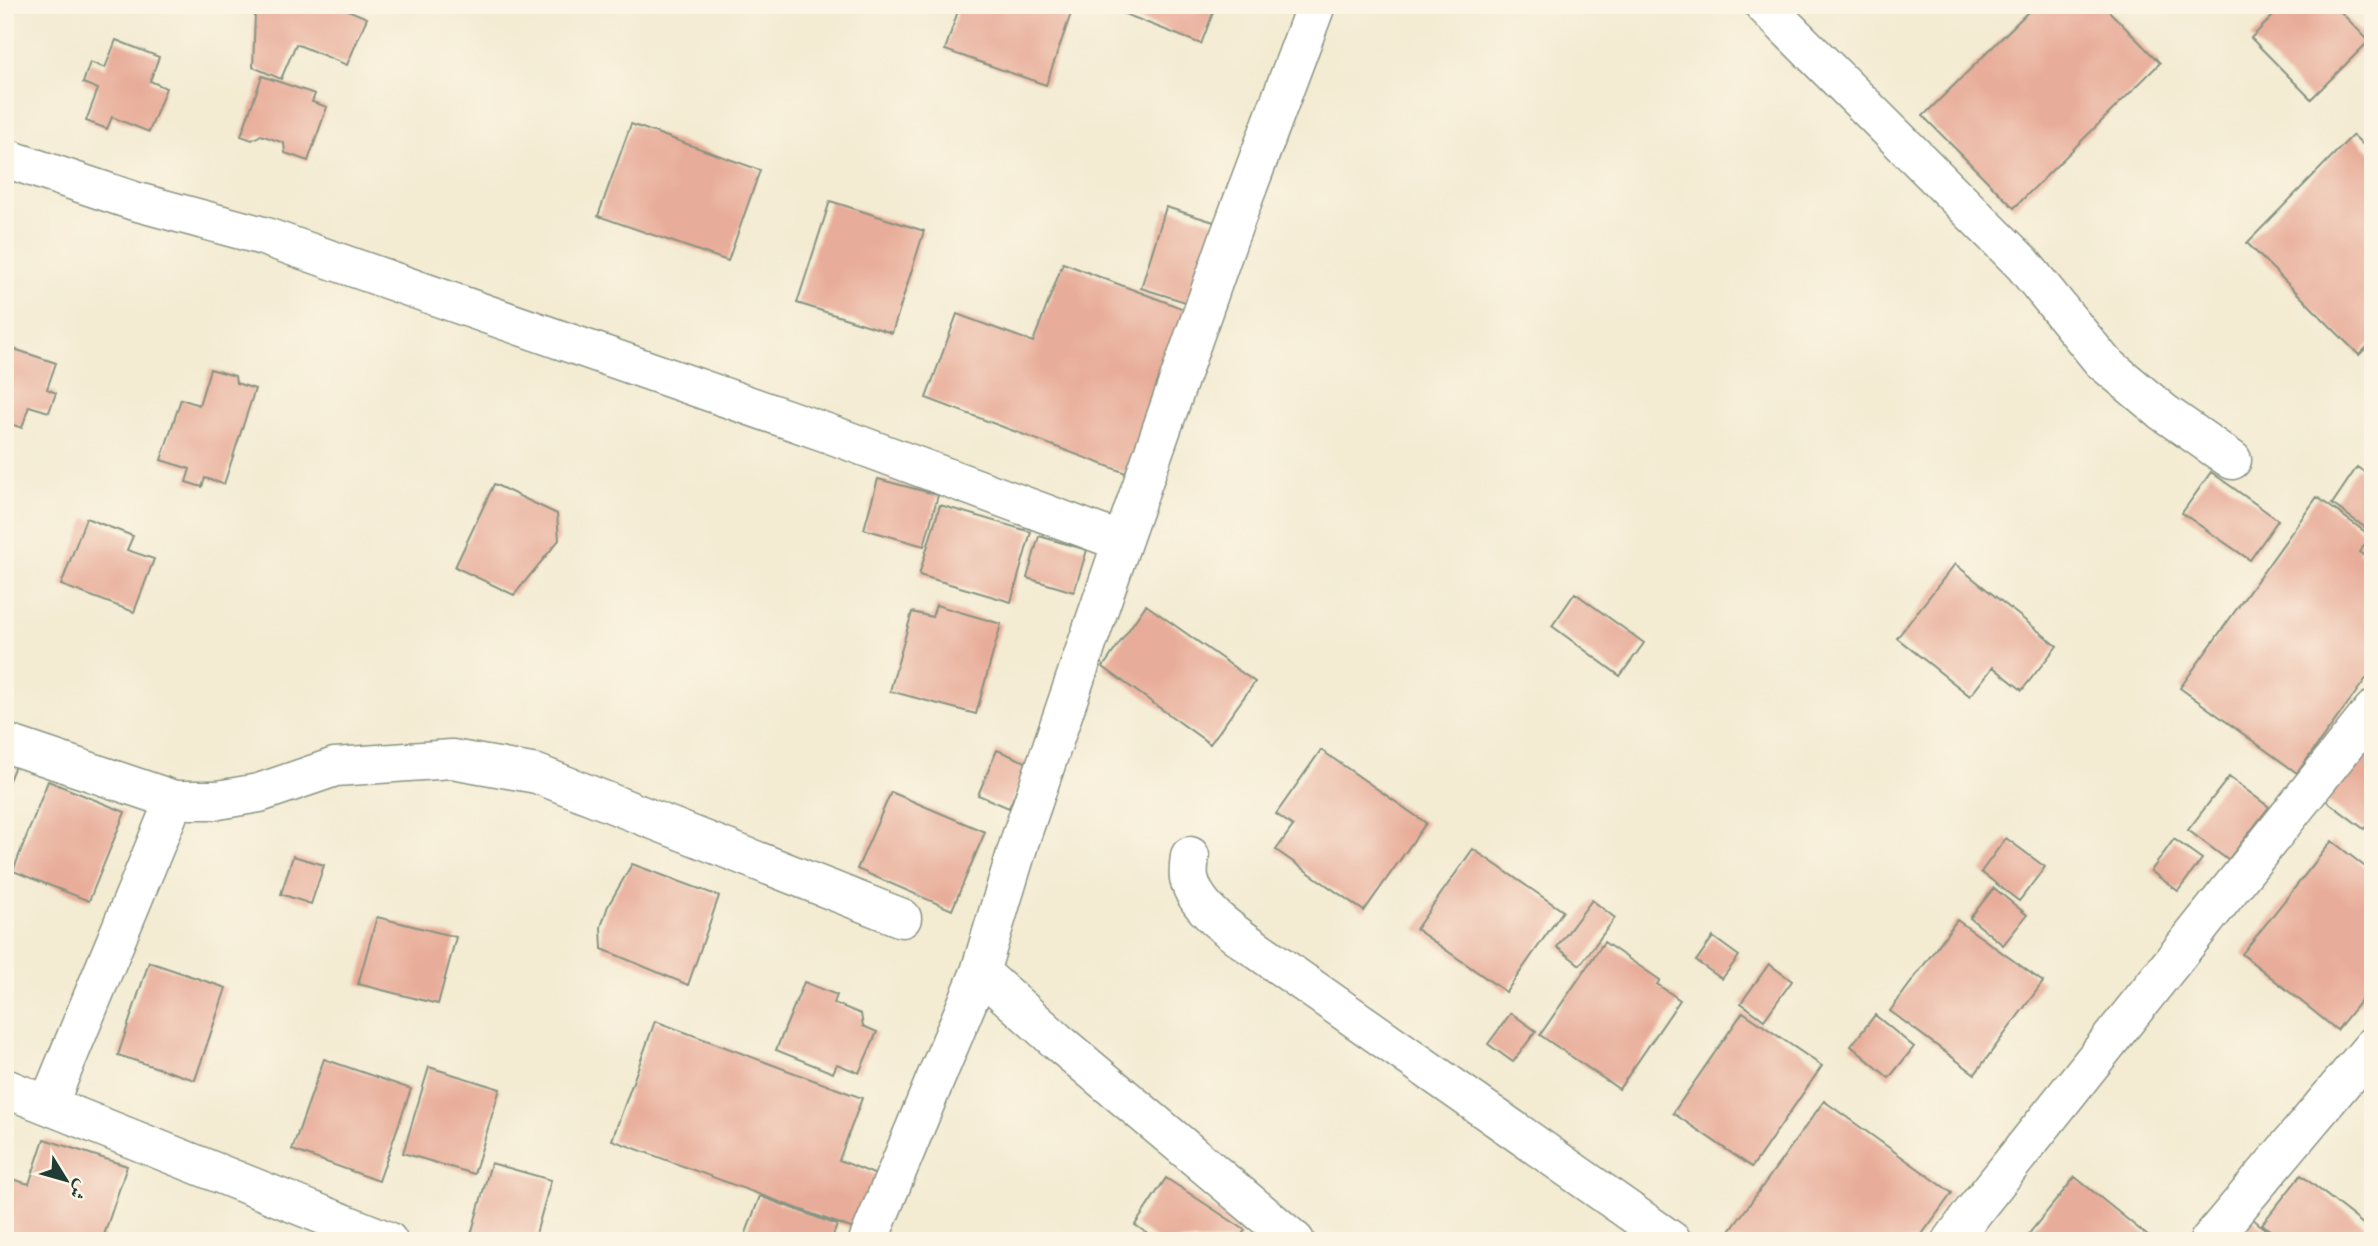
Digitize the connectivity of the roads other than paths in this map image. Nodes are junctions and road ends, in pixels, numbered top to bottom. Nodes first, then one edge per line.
1 (1315, 5) edge
2 (1764, 5) edge
3 (5, 158) edge
4 (2232, 460) dead end
5 (1122, 542) junction
6 (2373, 710) edge
7 (5, 743) edge
8 (174, 800) junction
9 (1189, 856) dead end
10 (902, 918) dead end
11 (980, 972) junction
12 (2373, 1046) edge
13 (5, 1088) edge
14 (48, 1105) junction
15 (388, 1241) edge
16 (868, 1241) edge
17 (1295, 1241) edge
18 (1672, 1241) edge
19 (1952, 1241) edge
20 (2209, 1241) edge

1 - 5 street
2 - 4 street
3 - 5 street
5 - 11 street
6 - 19 street
7 - 8 street
8 - 10 street
8 - 14 street
9 - 18 street
11 - 16 street
11 - 17 street
12 - 20 street
13 - 14 street
14 - 15 street

